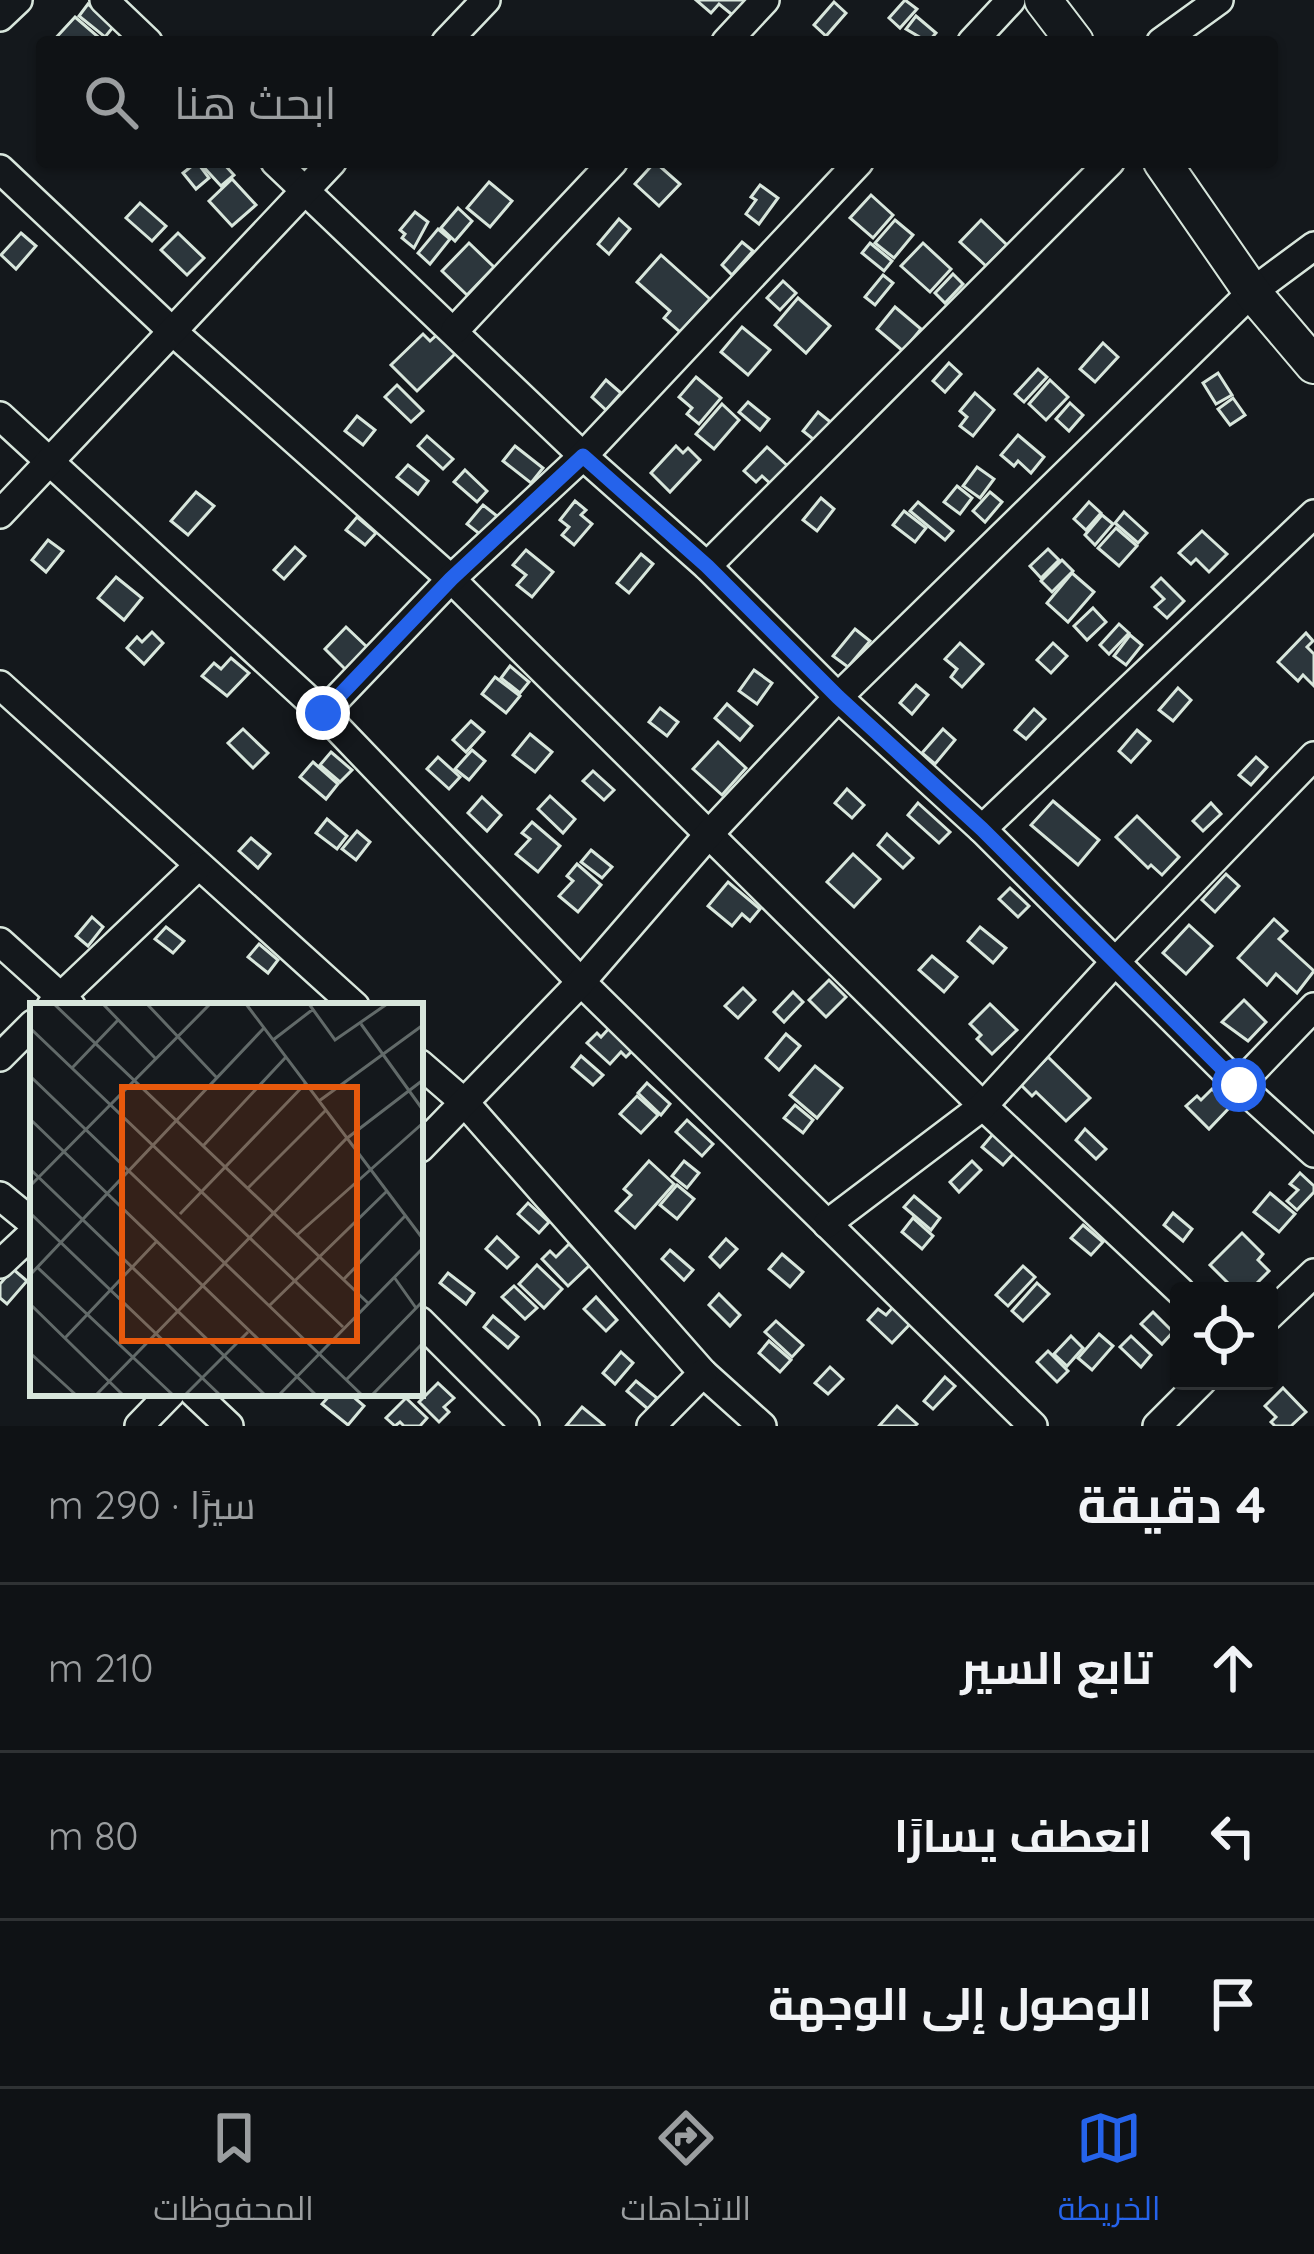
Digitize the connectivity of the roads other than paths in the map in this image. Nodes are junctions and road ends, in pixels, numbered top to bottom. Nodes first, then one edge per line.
1 (18, 0) edge
2 (104, 0) edge
3 (486, 0) edge
4 (765, 0) edge
5 (1011, 0) edge
6 (1043, 0) edge
7 (1219, 0) edge
8 (0, 17) edge
9 (142, 36) edge
10 (452, 36) edge
11 (732, 36) edge
12 (978, 36) edge
13 (1070, 36) edge
14 (1169, 36) edge
15 (281, 168) edge
16 (326, 168) edge
17 (607, 168) edge
18 (853, 168) edge
19 (1104, 168) edge
20 (1166, 168) edge
21 (0, 169) edge
22 (305, 190) junction
23 (1314, 246) edge
24 (1252, 292) junction
25 (455, 330) junction
26 (172, 331) junction
27 (1314, 364) edge
28 (0, 416) edge
29 (583, 456) junction
30 (52, 461) junction
31 (0, 514) edge
32 (1314, 514) edge
33 (707, 566) junction
34 (451, 579) junction
35 (0, 685) edge
36 (838, 697) junction
37 (323, 713) junction
38 (1314, 756) edge
39 (982, 829) junction
40 (709, 833) junction
41 (198, 866) junction
42 (0, 942) edge
43 (1115, 962) junction
44 (581, 982) junction
45 (60, 1003) edge
46 (352, 1003) edge
47 (1314, 1007) edge
48 (30, 1027) edge
49 (0, 1058) edge
50 (423, 1067) edge
51 (1239, 1085) junction
52 (465, 1103) junction
53 (983, 1106) junction
54 (423, 1145) edge
55 (1314, 1153) edge
56 (0, 1196) edge
57 (30, 1221) edge
58 (827, 1224) junction
59 (30, 1236) edge
60 (0, 1264) edge
61 (1314, 1273) edge
62 (1170, 1282) edge
63 (1278, 1307) edge
64 (423, 1324) edge
65 (703, 1373) junction
66 (1193, 1390) edge
67 (168, 1396) edge
68 (197, 1396) edge
69 (139, 1426) edge
70 (229, 1426) edge
71 (525, 1426) edge
72 (651, 1426) edge
73 (762, 1426) edge
74 (1033, 1426) edge
75 (1157, 1426) edge

1 - 8 street
2 - 9 street
3 - 10 street
4 - 11 street
5 - 12 street
6 - 13 street
7 - 14 street
15 - 22 street
16 - 22 street
17 - 25 street
18 - 29 street
19 - 33 street
20 - 24 street
21 - 26 street
22 - 25 street
22 - 26 street
23 - 24 street
24 - 27 street
24 - 36 street
25 - 29 street
26 - 30 street
26 - 34 street
28 - 30 street
29 - 33 street
29 - 34 street
30 - 31 street
30 - 37 street
32 - 39 street
33 - 36 street
34 - 37 street
34 - 40 street
35 - 41 street
36 - 39 street
36 - 40 street
37 - 44 street
38 - 43 street
39 - 43 street
40 - 44 street
40 - 53 street
41 - 45 street
41 - 46 street
42 - 45 street
43 - 51 street
43 - 53 street
44 - 52 street
44 - 58 street
47 - 51 street
48 - 49 street
50 - 52 street
51 - 55 street
52 - 54 street
52 - 65 street
53 - 58 street
53 - 62 street
56 - 57 street
58 - 74 street
59 - 60 street
61 - 63 street
64 - 71 street
65 - 72 street
65 - 73 street
66 - 75 street
67 - 69 street
68 - 70 street

